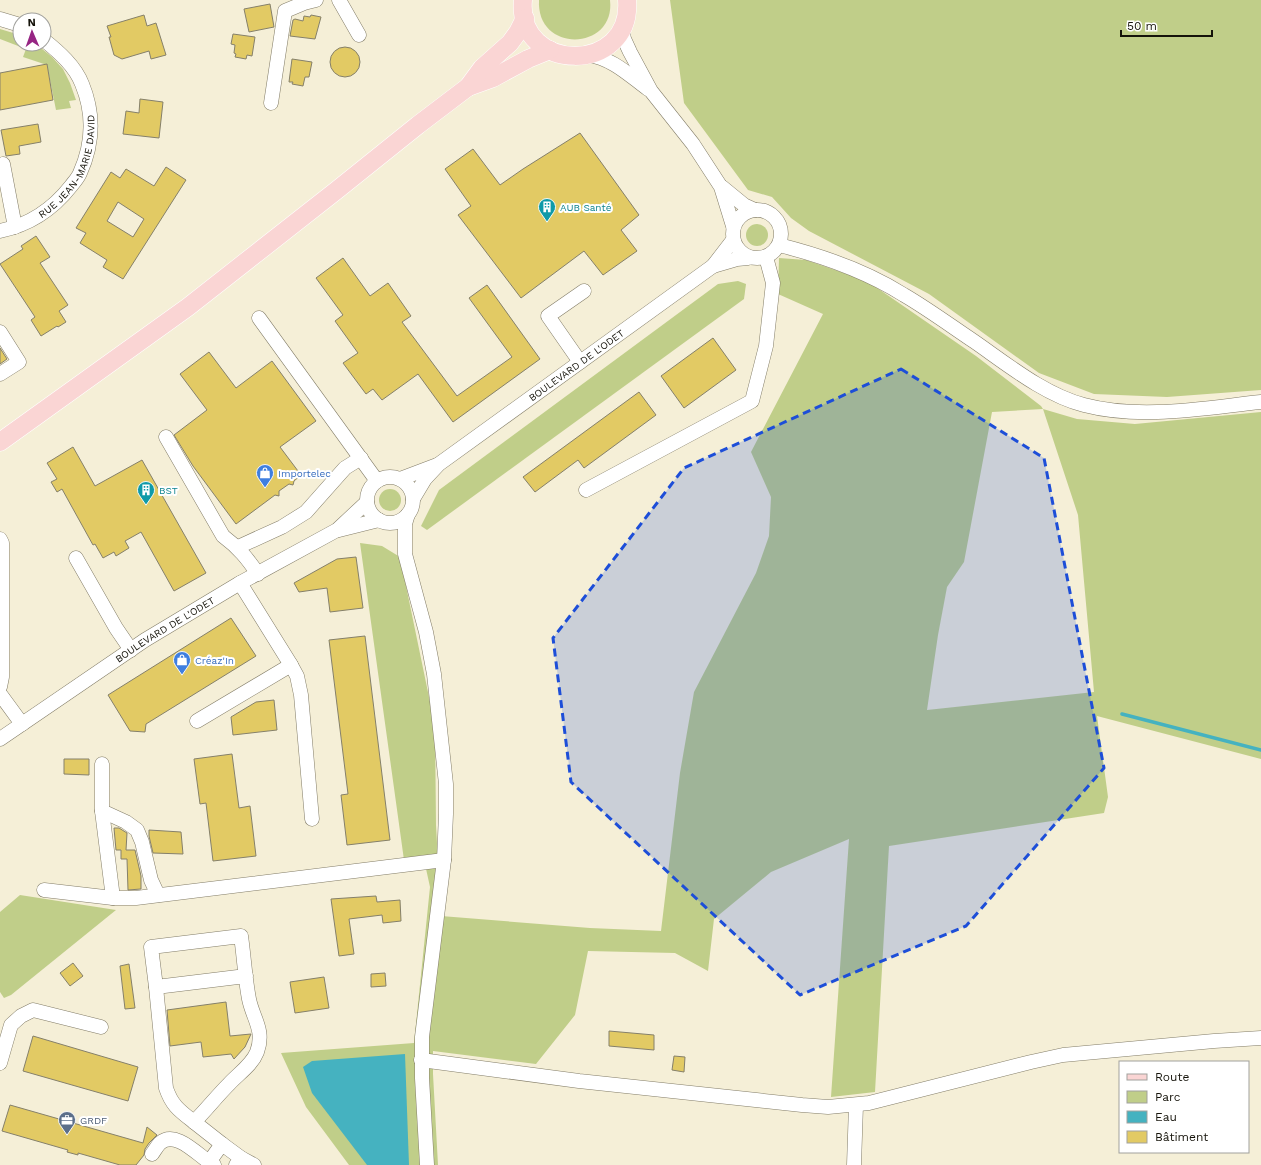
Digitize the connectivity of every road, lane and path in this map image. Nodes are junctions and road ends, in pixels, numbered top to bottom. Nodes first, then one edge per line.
1 (316, 0) edge
2 (338, 0) edge
3 (523, 0) edge
4 (627, 0) edge
5 (0, 18) edge
6 (525, 18) junction
7 (12, 22) edge
8 (622, 27) junction
9 (359, 35) dead end
10 (52, 46) edge
11 (550, 50) junction
12 (588, 55) junction
13 (468, 87) junction
14 (651, 91) junction
15 (271, 103) dead end
16 (3, 164) dead end
17 (721, 187) junction
18 (755, 210) junction
19 (15, 226) junction
20 (733, 226) junction
21 (0, 231) edge
22 (733, 240) junction
23 (779, 245) junction
24 (766, 257) junction
25 (748, 258) junction
26 (713, 266) junction
27 (584, 291) dead end
28 (259, 318) dead end
29 (0, 332) edge
30 (580, 362) junction
31 (0, 374) edge
32 (1261, 402) edge
33 (166, 437) dead end
34 (0, 442) edge
35 (361, 458) junction
36 (439, 464) junction
37 (400, 479) junction
38 (377, 481) junction
39 (586, 490) dead end
40 (413, 499) junction
41 (367, 502) junction
42 (408, 514) junction
43 (384, 521) junction
44 (337, 530) junction
45 (0, 539) edge
46 (238, 547) junction
47 (405, 554) junction
48 (76, 558) dead end
49 (258, 574) junction
50 (240, 584) junction
51 (131, 650) junction
52 (291, 665) junction
53 (1, 695) edge
54 (197, 721) dead end
55 (22, 724) junction
56 (0, 739) edge
57 (102, 764) dead end
58 (102, 811) junction
59 (312, 818) dead end
60 (444, 860) junction
61 (44, 890) dead end
62 (158, 895) junction
63 (113, 898) junction
64 (246, 976) junction
65 (156, 987) junction
66 (101, 1027) dead end
67 (1261, 1038) edge
68 (421, 1060) junction
69 (0, 1063) edge
70 (856, 1105) junction
71 (194, 1122) junction
72 (222, 1144) junction
73 (152, 1154) dead end
74 (238, 1162) edge
75 (212, 1163) edge
76 (254, 1165) edge
77 (427, 1165) edge
78 (854, 1165) edge

1 - 15 street
2 - 9 street
3 - 6 main road
4 - 8 main road
5 - 7 street
6 - 11 main road
6 - 13 main road
8 - 12 main road
8 - 14 street
10 - 19 street, RUE JEAN-MARIE DAVID
11 - 12 main road
11 - 13 main road
12 - 14 street
13 - 34 main road
14 - 17 street
16 - 19 street
17 - 18 street
17 - 20 street
18 - 20 street
18 - 23 street
19 - 21 street, RUE JEAN-MARIE DAVID
20 - 22 street
22 - 25 street
22 - 26 street, BOULEVARD DE L'ODET
23 - 24 street
23 - 32 street
24 - 25 street
24 - 39 street
25 - 26 street, BOULEVARD DE L'ODET
26 - 30 street, BOULEVARD DE L'ODET
27 - 30 street
28 - 35 street
29 - 31 street
30 - 36 street, BOULEVARD DE L'ODET
33 - 46 street
35 - 38 street
35 - 46 street
36 - 37 street, BOULEVARD DE L'ODET
36 - 40 street, BOULEVARD DE L'ODET
37 - 38 street, BOULEVARD DE L'ODET
37 - 40 street
38 - 41 street, BOULEVARD DE L'ODET
40 - 42 street, BOULEVARD DE L'ODET
41 - 43 street
41 - 44 street, BOULEVARD DE L'ODET
42 - 43 street, BOULEVARD DE L'ODET
42 - 47 street
43 - 44 street, BOULEVARD DE L'ODET
43 - 47 street
44 - 49 street, BOULEVARD DE L'ODET
45 - 53 street
46 - 49 street
47 - 60 street
48 - 51 street
49 - 50 street, BOULEVARD DE L'ODET
50 - 51 street, BOULEVARD DE L'ODET
50 - 52 street
51 - 55 street, BOULEVARD DE L'ODET
52 - 54 street
52 - 59 street
53 - 55 street
55 - 56 street, BOULEVARD DE L'ODET
57 - 58 street
58 - 62 street
58 - 63 street
60 - 62 street
60 - 68 street
61 - 63 street
62 - 63 street
64 - 65 street
64 - 65 street
64 - 71 street
65 - 71 street
66 - 69 street
67 - 70 street
68 - 70 street
68 - 77 street
70 - 78 street
71 - 72 street
72 - 74 street
72 - 75 street
73 - 75 street
74 - 76 street

